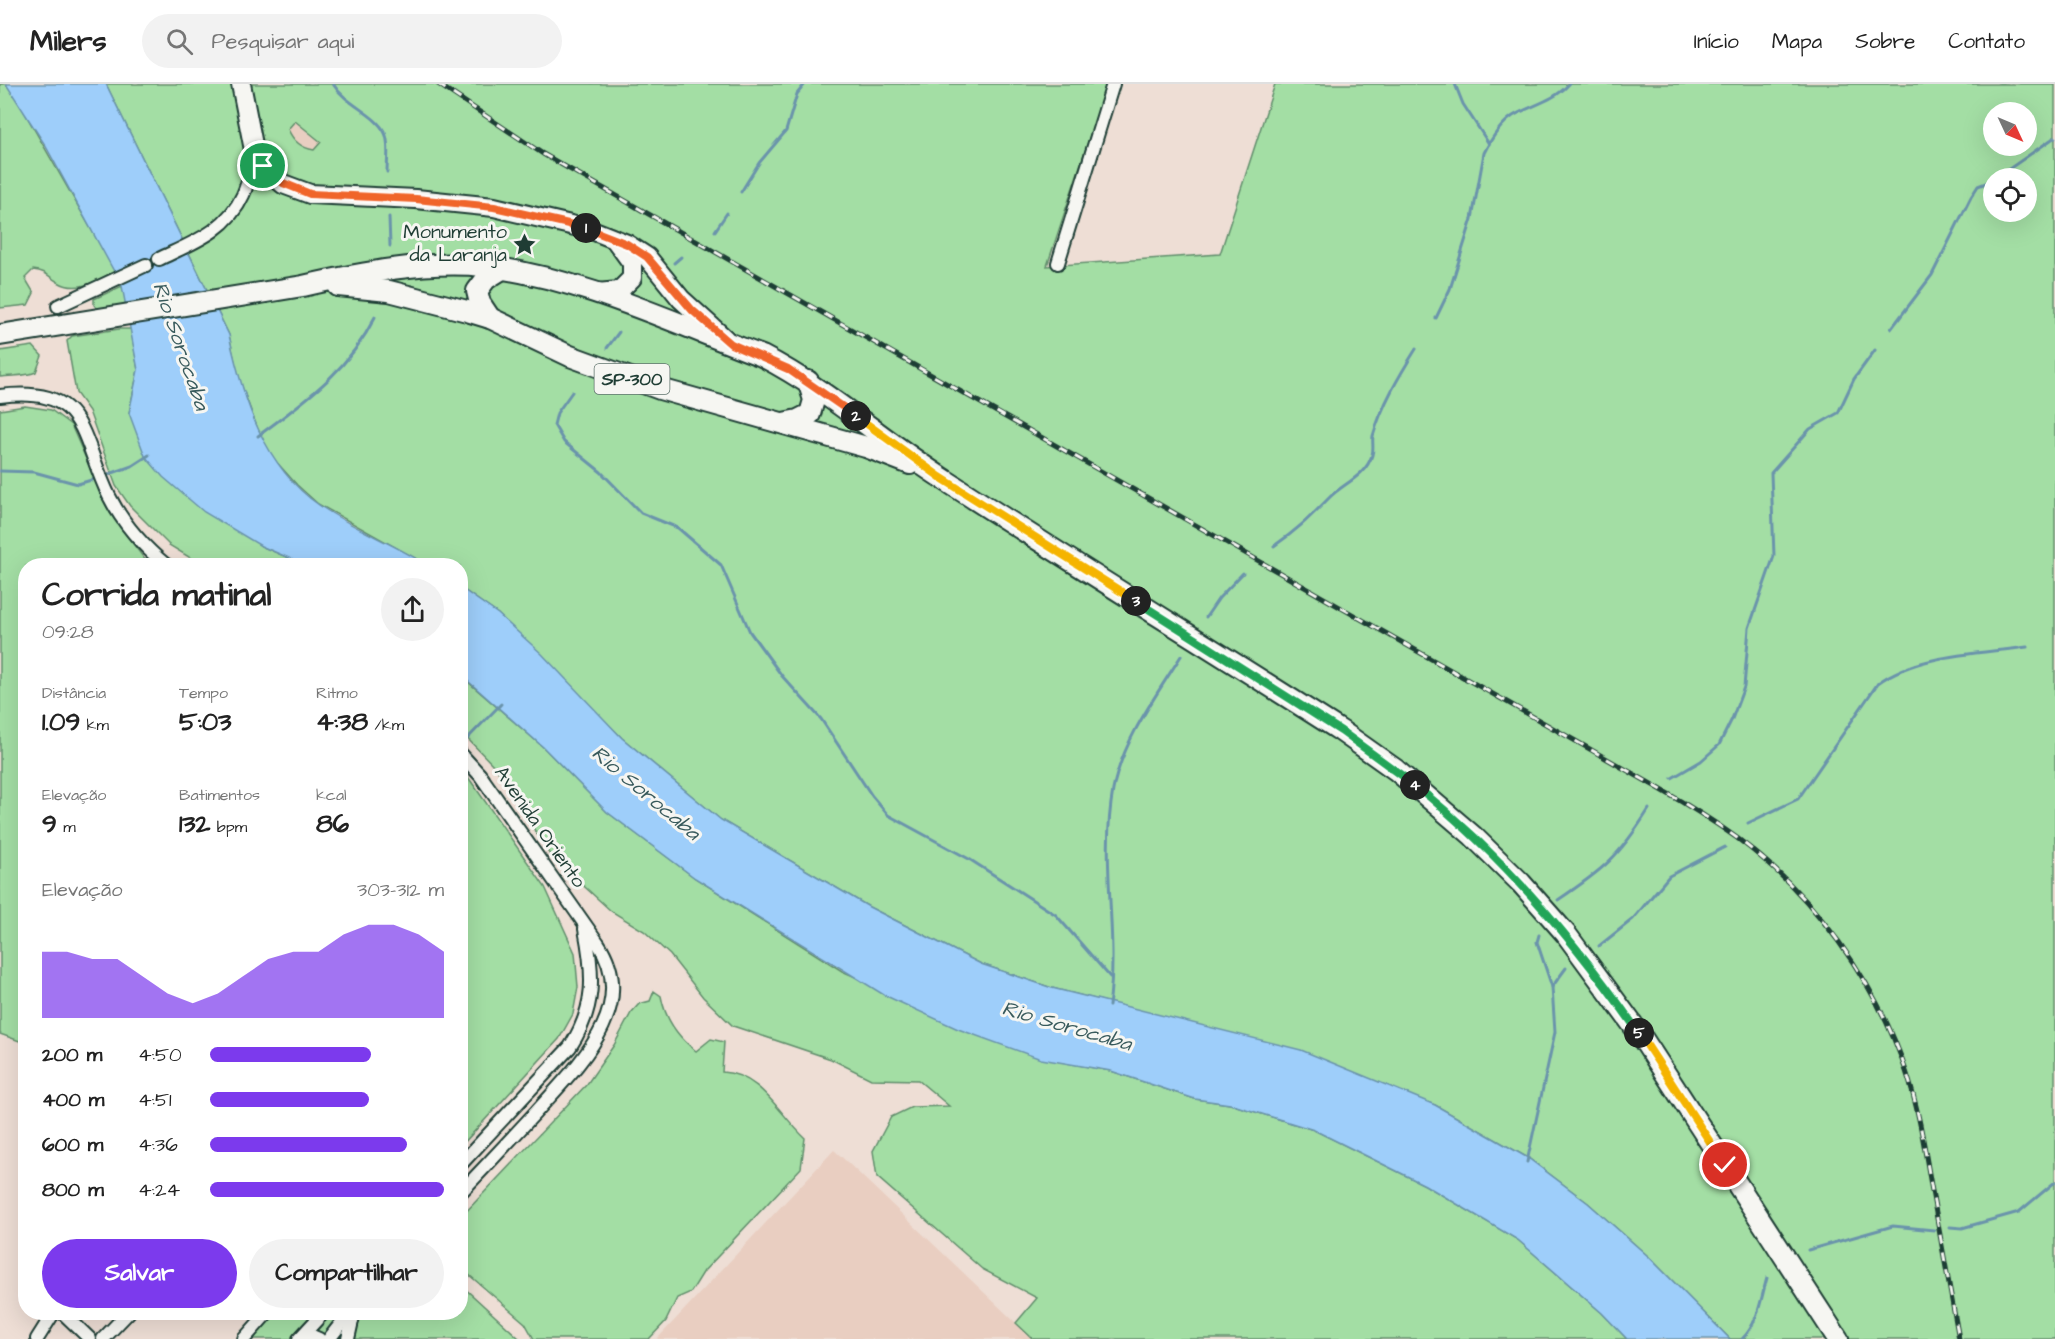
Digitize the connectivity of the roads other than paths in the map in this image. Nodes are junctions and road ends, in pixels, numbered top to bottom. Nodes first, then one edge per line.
1 (241, 84) edge
2 (1113, 84) edge
3 (255, 155) junction
4 (613, 238) junction
5 (159, 259) dead end
6 (1058, 263) dead end
7 (146, 265) dead end
8 (502, 269) junction
9 (303, 286) junction
10 (594, 293) junction
11 (58, 306) dead end
12 (489, 318) junction
13 (0, 335) edge
14 (731, 344) junction
15 (808, 381) junction
16 (0, 396) edge
17 (780, 423) junction
18 (940, 477) junction
19 (159, 558) edge
20 (468, 762) edge
21 (584, 925) junction
22 (468, 1156) edge
23 (468, 1183) edge
24 (49, 1320) edge
25 (70, 1320) edge
26 (121, 1320) edge
27 (261, 1320) edge
28 (317, 1320) edge
29 (344, 1320) edge
30 (352, 1320) edge
31 (37, 1339) edge
32 (90, 1339) edge
33 (103, 1339) edge
34 (244, 1339) edge
35 (300, 1339) edge
36 (319, 1339) edge
37 (329, 1339) edge
38 (348, 1339) edge
39 (1838, 1339) edge

1 - 3 main road
2 - 6 street
3 - 4 main road
3 - 5 street
4 - 10 main road
4 - 14 main road
7 - 11 street
8 - 9 main road, SP-300
8 - 10 main road, SP-300
8 - 12 main road
9 - 12 main road, SP-300
9 - 13 main road, SP-300
10 - 14 main road, SP-300
12 - 17 main road, SP-300
14 - 15 main road, SP-300
15 - 17 main road
15 - 18 main road, SP-300
16 - 19 street
17 - 18 main road, SP-300
18 - 39 main road, SP-300
20 - 21 street, Avenida Oriento
21 - 22 street, Avenida Oriento
21 - 23 street, Avenida Oriento
24 - 31 street
25 - 32 street
26 - 33 street
27 - 34 street
28 - 35 street
29 - 37 street
30 - 38 street
35 - 36 street

